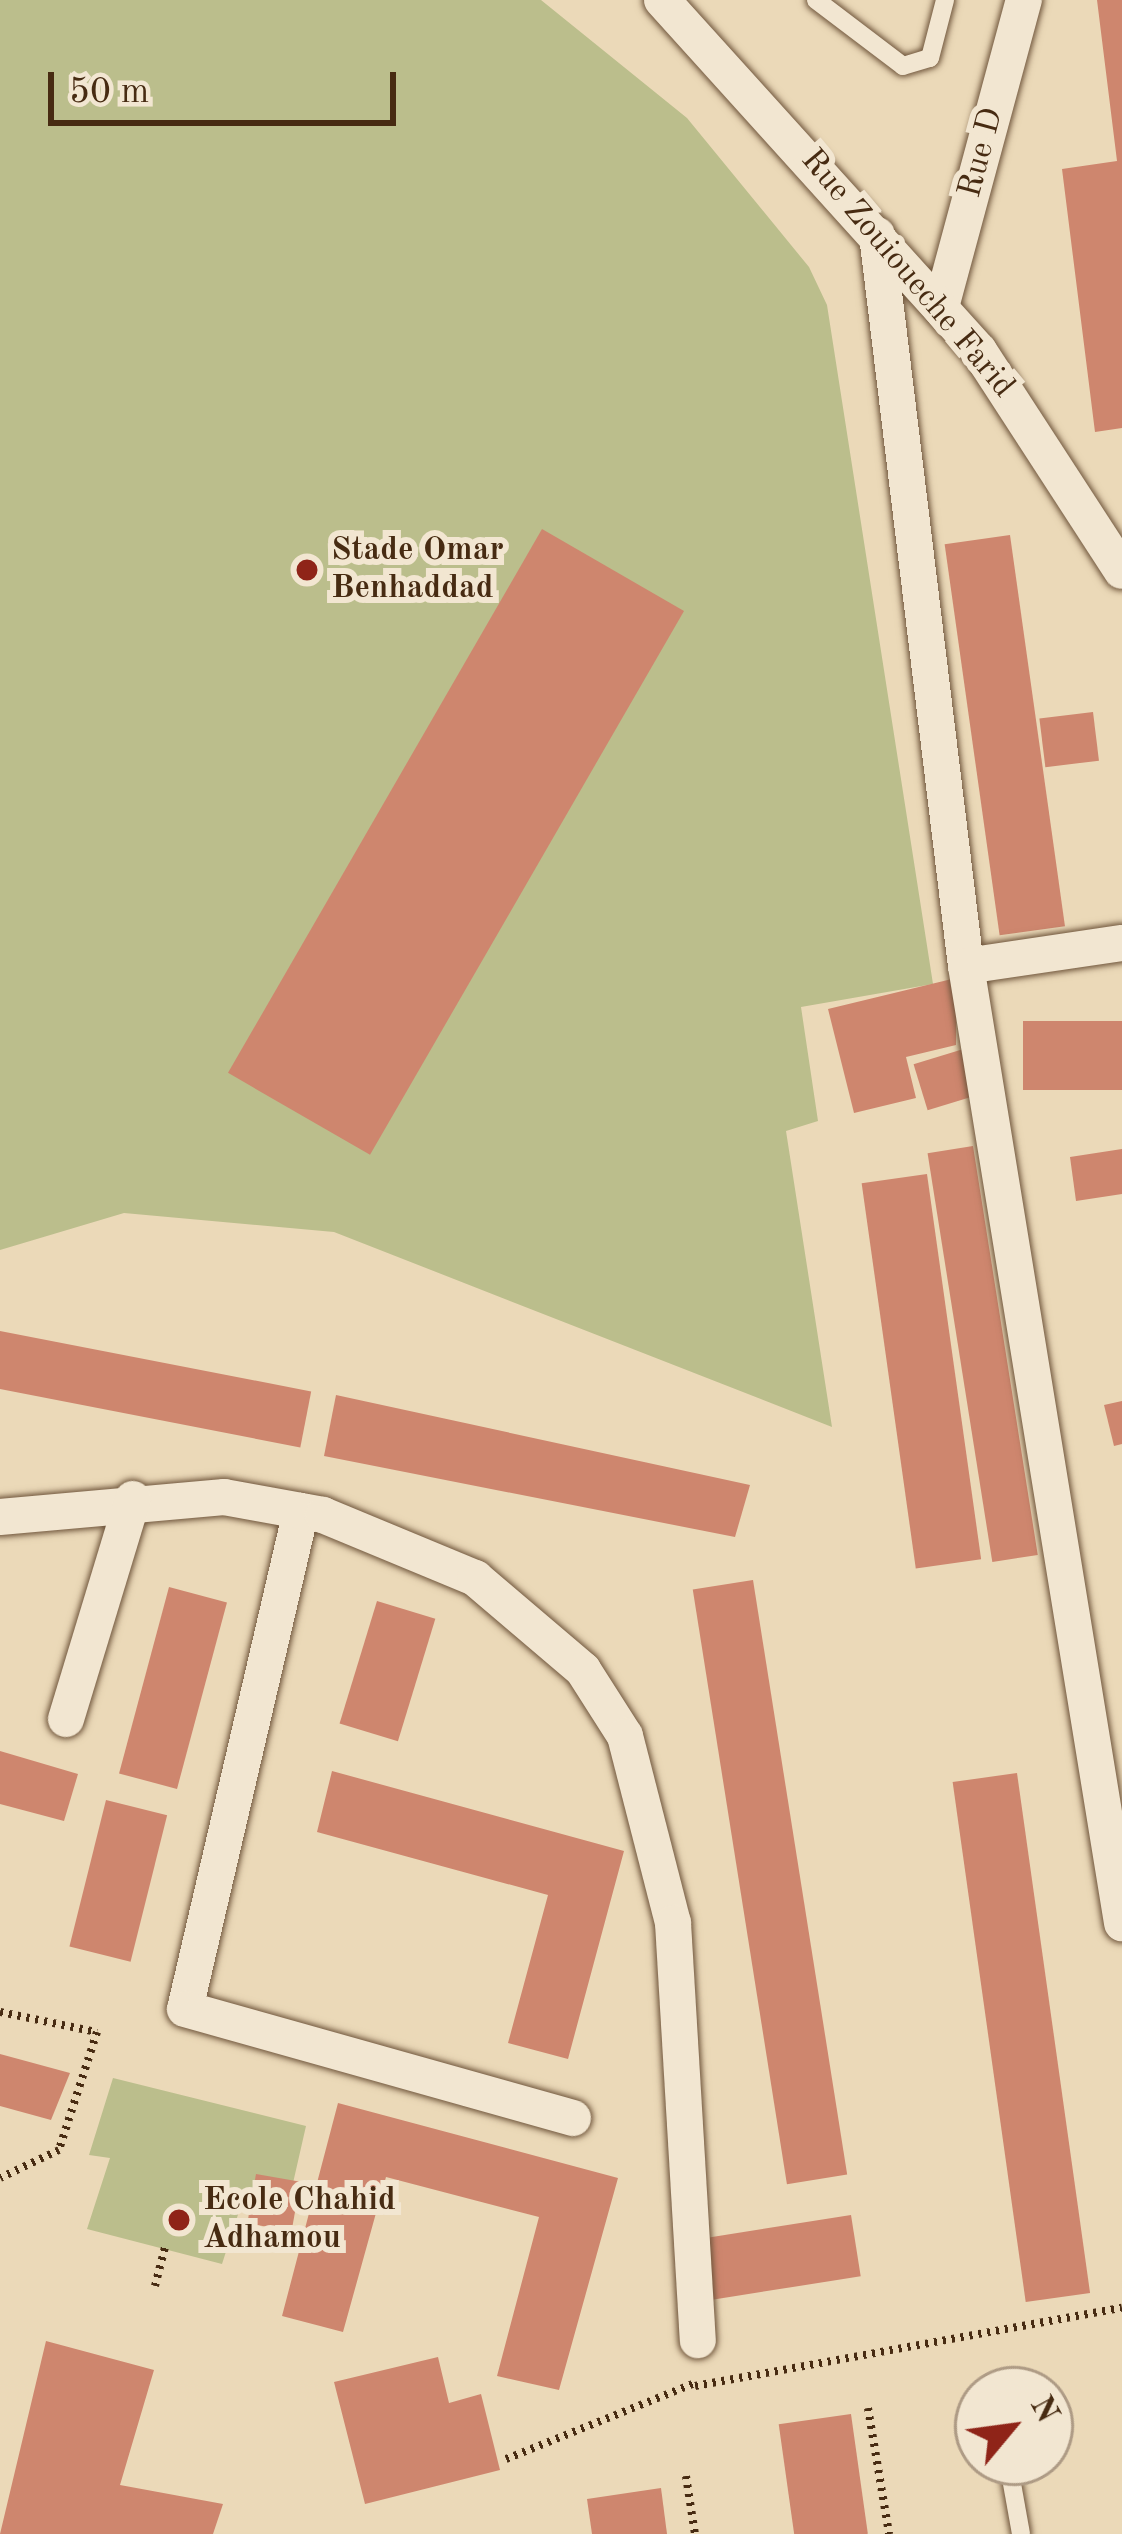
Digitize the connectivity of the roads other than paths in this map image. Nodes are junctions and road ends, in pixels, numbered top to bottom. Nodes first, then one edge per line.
1 (662, 0) edge
2 (816, 0) edge
3 (945, 0) edge
4 (1024, 0) edge
5 (877, 235) junction
6 (941, 307) junction
7 (1122, 572) edge
8 (1122, 943) edge
9 (966, 966) junction
10 (133, 1499) junction
11 (302, 1511) junction
12 (0, 1516) edge
13 (66, 1719) dead end
14 (1122, 1923) edge
15 (573, 2118) dead end
16 (698, 2340) road end
17 (1012, 2486) edge
18 (1021, 2534) edge

1 - 5 street, Rue Zouioueche Farid
2 - 3 lane
4 - 6 street, Rue D
5 - 6 street, Rue Zouioueche Farid
5 - 9 street
6 - 7 street, Rue Zouioueche Farid
8 - 9 street
9 - 14 street
10 - 11 street
10 - 12 street
10 - 13 street
11 - 15 street
11 - 16 street
17 - 18 lane

